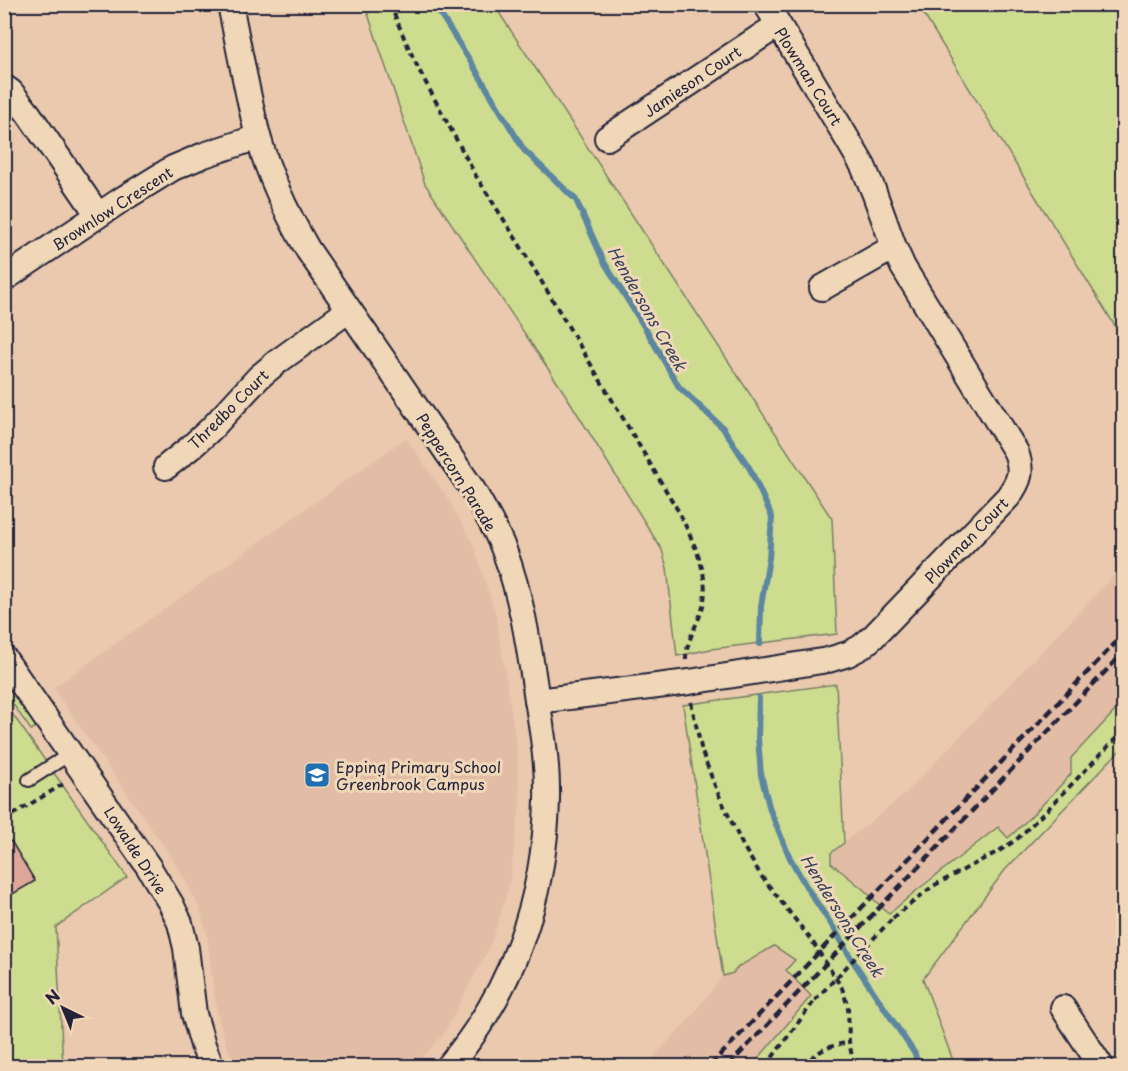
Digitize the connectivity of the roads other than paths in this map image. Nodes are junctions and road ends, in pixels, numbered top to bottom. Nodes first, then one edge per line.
1 (230, 4) edge
2 (772, 14) edge
3 (4, 87) edge
4 (258, 137) junction
5 (607, 138) dead end
6 (98, 215) junction
7 (894, 247) junction
8 (4, 279) edge
9 (822, 288) dead end
10 (349, 310) junction
11 (166, 467) dead end
12 (5, 661) edge
13 (537, 701) junction
14 (70, 754) junction
15 (29, 780) dead end
16 (1063, 1008) dead end
17 (211, 1066) edge
18 (449, 1066) edge
19 (1101, 1066) edge

1 - 4 street, Peppercorn Parade
2 - 5 street, Jamieson Court
2 - 7 street, Plowman Court
3 - 6 street
4 - 6 street, Brownlow Crescent
4 - 10 street, Peppercorn Parade
6 - 8 street, Brownlow Crescent
7 - 9 street
7 - 13 street, Plowman Court
10 - 11 street, Thredbo Court
10 - 13 street, Peppercorn Parade
12 - 14 street, Lowalde Drive
13 - 18 street, Peppercorn Parade
14 - 15 lane
14 - 17 street, Lowalde Drive
16 - 19 street

